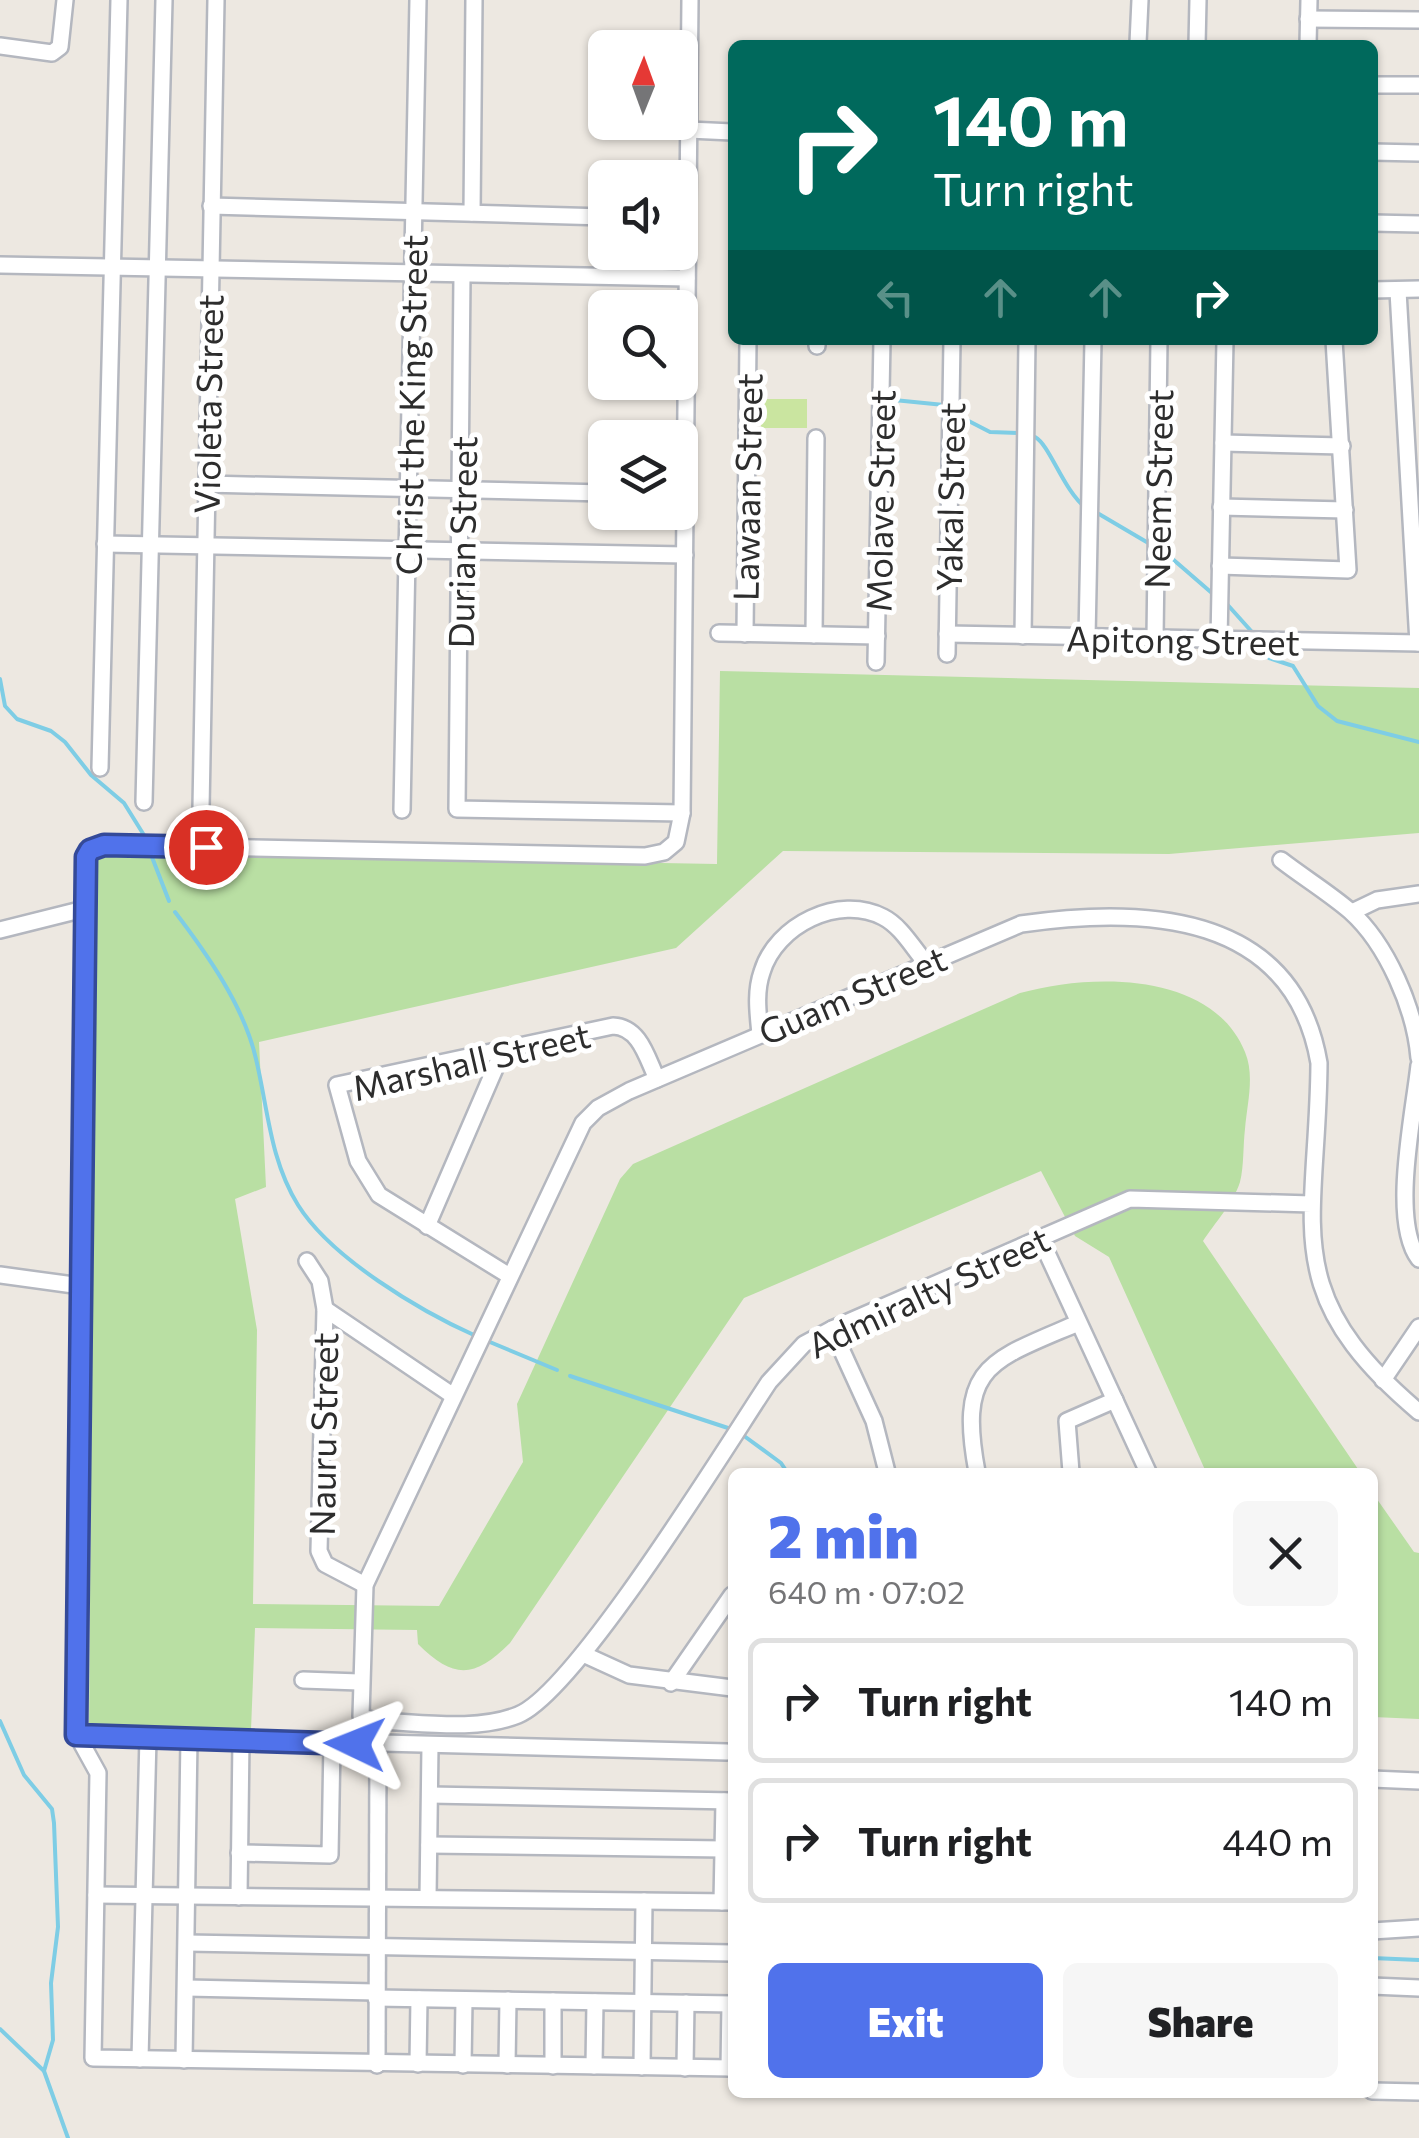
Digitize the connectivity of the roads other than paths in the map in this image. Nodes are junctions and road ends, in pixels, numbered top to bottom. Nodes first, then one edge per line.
1 (65, 0) edge
2 (120, 0) edge
3 (164, 0) edge
4 (216, 0) edge
5 (418, 0) edge
6 (474, 0) edge
7 (690, 0) edge
8 (1140, 0) edge
9 (1198, 0) edge
10 (1308, 0) edge
11 (1308, 19) junction
12 (1419, 20) edge
13 (690, 30) edge
14 (1138, 40) edge
15 (1197, 40) edge
16 (1308, 40) edge
17 (0, 46) edge
18 (1378, 85) edge
19 (1419, 85) edge
20 (698, 130) edge
21 (728, 132) edge
22 (1378, 152) edge
23 (1419, 153) edge
24 (211, 206) junction
25 (414, 212) junction
26 (472, 213) junction
27 (588, 216) edge
28 (1378, 223) edge
29 (1419, 224) edge
30 (0, 265) edge
31 (110, 268) junction
32 (160, 268) junction
33 (209, 269) junction
34 (687, 270) edge
35 (413, 273) junction
36 (462, 274) junction
37 (687, 278) junction
38 (1419, 289) edge
39 (1378, 290) edge
40 (1398, 291) junction
41 (748, 345) edge
42 (882, 345) edge
43 (952, 345) edge
44 (1027, 345) edge
45 (1093, 345) edge
46 (1159, 345) edge
47 (1225, 345) edge
48 (1334, 345) edge
49 (684, 420) edge
50 (816, 438) dead end
51 (1223, 443) junction
52 (1342, 446) junction
53 (206, 484) junction
54 (408, 489) junction
55 (462, 490) junction
56 (588, 493) edge
57 (1222, 507) junction
58 (1345, 510) junction
59 (684, 530) edge
60 (104, 544) junction
61 (152, 545) junction
62 (205, 546) junction
63 (407, 550) junction
64 (461, 551) junction
65 (685, 555) junction
66 (1220, 566) junction
67 (720, 633) dead end
68 (745, 634) junction
69 (947, 634) junction
70 (814, 635) junction
71 (877, 636) junction
72 (1023, 636) junction
73 (1087, 637) junction
74 (1155, 638) junction
75 (1219, 640) junction
76 (1419, 643) edge
77 (946, 654) dead end
78 (876, 662) dead end
79 (100, 768) dead end
80 (144, 802) dead end
81 (201, 808) dead end
82 (402, 810) dead end
83 (682, 813) junction
84 (1280, 860) dead end
85 (1419, 894) edge
86 (0, 909) edge
87 (84, 910) junction
88 (1352, 912) junction
89 (3, 929) edge
90 (926, 963) junction
91 (760, 1034) junction
92 (503, 1050) junction
93 (1419, 1061) edge
94 (657, 1079) junction
95 (1311, 1204) junction
96 (427, 1226) junction
97 (1040, 1238) junction
98 (1419, 1259) edge
99 (307, 1262) dead end
100 (0, 1275) edge
101 (508, 1275) junction
102 (80, 1286) junction
103 (325, 1310) junction
104 (1078, 1322) junction
105 (1419, 1327) edge
106 (832, 1329) junction
107 (1383, 1380) junction
108 (452, 1395) junction
109 (1115, 1400) junction
110 (1419, 1412) edge
111 (717, 1462) junction
112 (886, 1468) edge
113 (977, 1468) edge
114 (1071, 1468) edge
115 (1146, 1468) edge
116 (728, 1471) edge
117 (365, 1585) junction
118 (728, 1600) edge
119 (583, 1654) junction
120 (303, 1680) dead end
121 (359, 1682) junction
122 (671, 1682) junction
123 (728, 1688) edge
124 (361, 1716) joint
125 (76, 1735) junction
126 (148, 1737) junction
127 (189, 1738) junction
128 (241, 1740) junction
129 (332, 1743) junction
130 (378, 1744) junction
131 (430, 1746) junction
132 (727, 1752) dead end
133 (1378, 1780) edge
134 (1417, 1787) edge
135 (430, 1795) junction
136 (728, 1801) edge
137 (428, 1845) junction
138 (723, 1849) junction
139 (239, 1853) junction
140 (96, 1895) junction
141 (146, 1896) junction
142 (188, 1896) junction
143 (239, 1896) junction
144 (376, 1898) junction
145 (428, 1898) junction
146 (644, 1901) junction
147 (727, 1902) edge
148 (1419, 1928) edge
149 (1378, 1931) edge
150 (187, 1943) junction
151 (376, 1947) junction
152 (643, 1952) junction
153 (728, 1953) edge
154 (1378, 1986) edge
155 (187, 1988) junction
156 (1419, 1988) edge
157 (376, 1995) junction
158 (419, 1999) junction
159 (464, 2000) junction
160 (508, 2000) junction
161 (553, 2001) junction
162 (594, 2002) junction
163 (642, 2002) junction
164 (686, 2003) junction
165 (728, 2004) edge
166 (140, 2059) junction
167 (184, 2060) junction
168 (418, 2064) junction
169 (377, 2065) junction
170 (463, 2065) junction
171 (507, 2066) junction
172 (552, 2066) junction
173 (594, 2066) junction
174 (642, 2067) junction
175 (685, 2068) junction
176 (728, 2068) edge
177 (1378, 2091) edge
178 (1419, 2092) edge

1 - 17 street
2 - 31 street
3 - 32 street
4 - 24 street, Violeta Street
5 - 25 street, Christ the King Street
6 - 26 street
7 - 13 street
8 - 14 street
9 - 15 street
10 - 11 street
11 - 12 street
11 - 16 street
18 - 19 street
20 - 21 street
22 - 23 street
24 - 25 street
24 - 33 street, Violeta Street
25 - 26 street
25 - 35 street, Christ the King Street
26 - 27 street
28 - 29 street
30 - 31 street
31 - 32 street
31 - 60 street
32 - 33 street
32 - 61 street
33 - 35 street
33 - 53 street, Violeta Street
34 - 37 street
35 - 36 street
35 - 54 street, Christ the King Street
36 - 37 street
36 - 55 street, Durian Street
37 - 49 street
38 - 40 street
39 - 40 street
40 - 76 street
41 - 68 street, Lawaan Street
42 - 71 street, Molave Street
43 - 69 street, Yakal Street
44 - 72 street
45 - 73 street
46 - 74 street, Neem Street
47 - 51 street
48 - 52 street
50 - 70 street
51 - 52 street
51 - 57 street
52 - 58 street
53 - 54 street
53 - 62 street, Violeta Street
54 - 55 street
54 - 63 street, Christ the King Street
55 - 56 street
55 - 64 street, Durian Street
57 - 58 street
57 - 66 street
58 - 66 street
59 - 65 street
60 - 61 street
60 - 79 street
61 - 62 street
61 - 80 street
62 - 63 street
62 - 81 street, Violeta Street
63 - 64 street
63 - 82 street, Christ the King Street
64 - 65 street
64 - 83 street, Durian Street
65 - 83 street
66 - 75 street
67 - 68 street
68 - 70 street
69 - 72 street, Apitong Street
69 - 77 street, Yakal Street
70 - 71 street
71 - 78 street, Molave Street
72 - 73 street, Apitong Street
73 - 74 street, Apitong Street
74 - 75 street, Apitong Street
75 - 76 street, Apitong Street
83 - 87 street
84 - 88 street
85 - 88 street
86 - 89 street
87 - 89 street
87 - 102 street
88 - 93 street
90 - 91 street, Guam Street
90 - 91 street
90 - 95 street, Guam Street
91 - 94 street, Guam Street
92 - 94 street, Marshall Street
92 - 96 street
92 - 96 street, Marshall Street
93 - 98 street
94 - 101 street, Guam Street
95 - 97 street, Admiralty Street
95 - 107 street, Guam Street
96 - 101 street, Marshall Street
97 - 104 street
97 - 106 street, Admiralty Street
99 - 103 street, Nauru Street
100 - 102 street
101 - 108 street, Guam Street
102 - 125 street
103 - 108 street
103 - 117 street, Nauru Street
104 - 109 street
104 - 113 street
105 - 107 street
106 - 111 street, Admiralty Street
106 - 112 street
107 - 110 street, Guam Street
108 - 117 street, Guam Street
109 - 114 street
109 - 115 street
111 - 116 street
111 - 119 street, Admiralty Street
117 - 121 street, Guam Street
118 - 122 street
119 - 122 street
119 - 124 street, Admiralty Street
120 - 121 street
121 - 124 street, Guam Street
122 - 123 street
125 - 126 street
125 - 140 street
126 - 127 street
126 - 141 street
127 - 128 street
127 - 142 street
128 - 129 street
128 - 139 street
129 - 130 street
129 - 139 street
130 - 131 street
130 - 144 street
131 - 132 street
131 - 135 street
133 - 134 street
135 - 136 street
135 - 137 street
136 - 138 street
137 - 138 street
137 - 145 street
138 - 147 street
139 - 143 street
140 - 141 street
140 - 166 street
141 - 142 street
141 - 166 street
142 - 143 street
142 - 150 street
143 - 144 street
144 - 145 street
144 - 151 street
145 - 146 street
146 - 147 street
146 - 152 street
148 - 149 street
150 - 151 street
150 - 155 street
151 - 152 street
151 - 157 street
152 - 153 street
152 - 163 street
154 - 156 street
155 - 157 street
155 - 167 street
157 - 158 street
157 - 169 street
158 - 159 street
158 - 168 street
159 - 160 street
159 - 170 street
160 - 161 street
160 - 171 street
161 - 162 street
161 - 172 street
162 - 163 street
162 - 173 street
163 - 164 street
163 - 174 street
164 - 165 street
164 - 175 street
166 - 167 street
167 - 169 street
168 - 169 street
168 - 170 street
170 - 171 street
171 - 172 street
172 - 173 street
173 - 174 street
174 - 175 street
175 - 176 street
177 - 178 street

